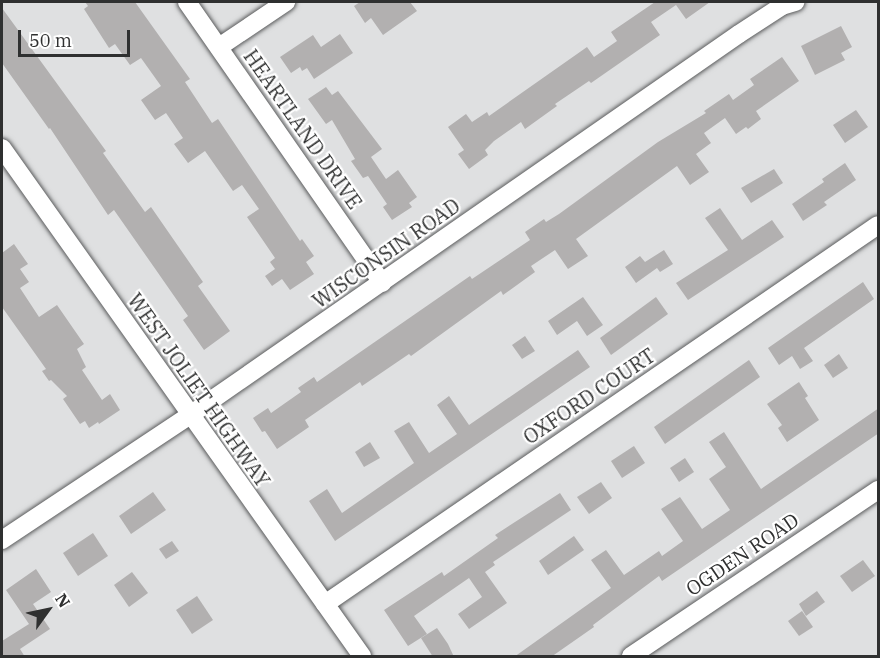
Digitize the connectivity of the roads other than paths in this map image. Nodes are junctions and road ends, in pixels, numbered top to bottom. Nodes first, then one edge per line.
1 (187, 2) edge
2 (286, 2) edge
3 (795, 2) edge
4 (219, 47) junction
5 (2, 148) edge
6 (879, 225) edge
7 (382, 283) junction
8 (189, 415) junction
9 (879, 490) edge
10 (2, 540) edge
11 (325, 604) junction
12 (362, 657) edge
13 (631, 657) edge

1 - 4 street, HEARTLAND DRIVE
2 - 4 street
3 - 7 street, WISCONSIN ROAD
4 - 7 street, HEARTLAND DRIVE
5 - 8 street, WEST JOLIET HIGHWAY
6 - 11 street, OXFORD COURT
7 - 8 street, WISCONSIN ROAD
8 - 10 street, WISCONSIN ROAD
8 - 11 street, WEST JOLIET HIGHWAY
9 - 13 street, OGDEN ROAD
11 - 12 street, WEST JOLIET HIGHWAY

